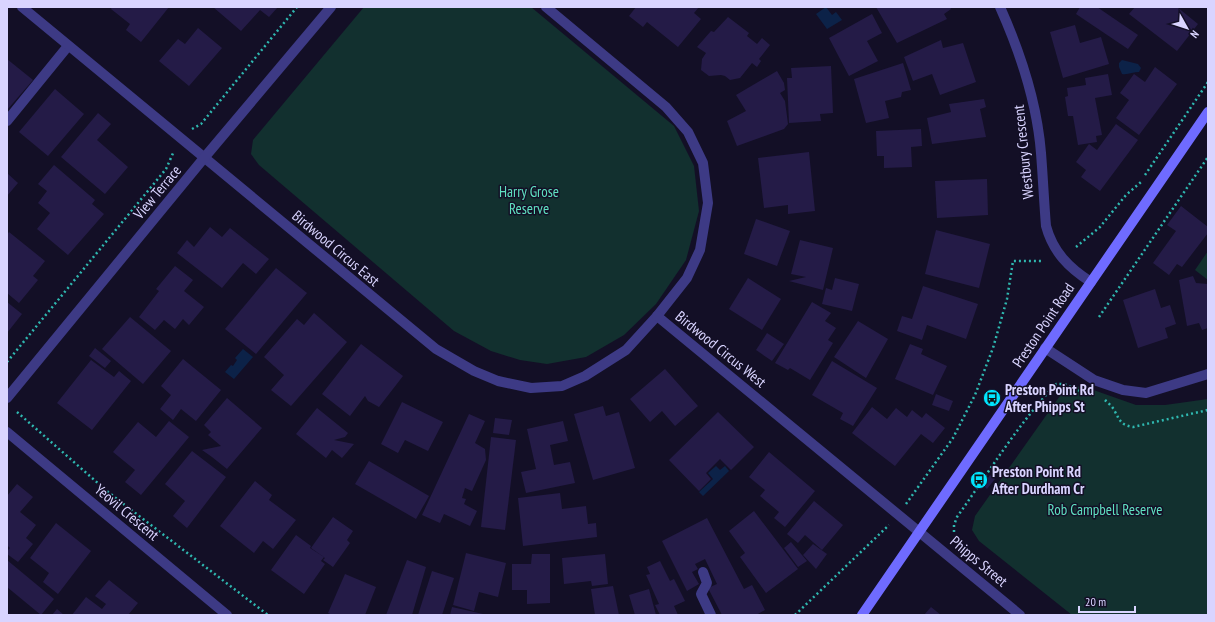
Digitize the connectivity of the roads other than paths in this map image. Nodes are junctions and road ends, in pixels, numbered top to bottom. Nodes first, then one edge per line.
1 (22, 7) edge
2 (331, 7) edge
3 (546, 7) edge
4 (1000, 7) edge
5 (68, 46) junction
6 (1208, 112) edge
7 (7, 121) edge
8 (204, 158) junction
9 (1091, 282) junction
10 (657, 316) junction
11 (1045, 348) junction
12 (1208, 374) edge
13 (7, 398) edge
14 (7, 432) edge
15 (919, 531) junction
16 (703, 572) dead end
17 (227, 615) edge
18 (711, 615) edge
19 (862, 615) edge
20 (1020, 615) edge

1 - 5 street, Birdwood Circus East
2 - 8 street, View Terrace
3 - 10 street, Birdwood Circus West
4 - 9 street, Westbury Crescent
5 - 7 street
5 - 8 street, Birdwood Circus East
6 - 9 main road, Preston Point Road
8 - 10 street, Birdwood Circus East
8 - 13 street, View Terrace
9 - 11 main road, Preston Point Road
10 - 15 street, Birdwood Circus West
11 - 12 street
11 - 15 main road, Preston Point Road
14 - 17 street, Yeovil Crescent
15 - 19 main road, Preston Point Road
15 - 20 street, Phipps Street
16 - 18 street

